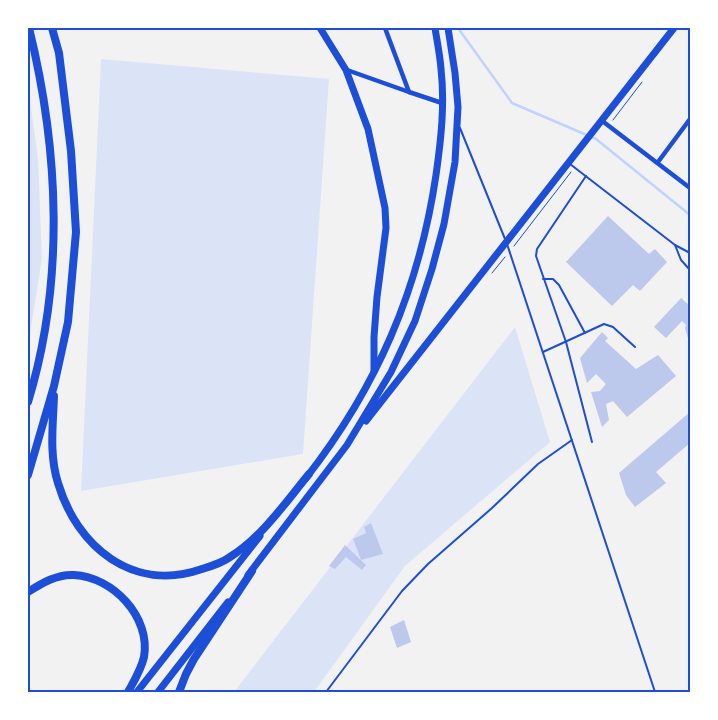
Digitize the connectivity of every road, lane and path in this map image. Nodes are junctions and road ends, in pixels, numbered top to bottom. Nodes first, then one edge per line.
1 (29, 28) edge
2 (52, 28) edge
3 (322, 28) edge
4 (385, 28) edge
5 (435, 28) edge
6 (448, 28) edge
7 (674, 28) edge
8 (346, 70) junction
9 (409, 92) junction
10 (442, 103) junction
11 (690, 119) edge
12 (457, 120) junction
13 (602, 120) junction
14 (569, 162) junction
15 (658, 162) junction
16 (586, 176) junction
17 (690, 188) edge
18 (506, 242) junction
19 (675, 245) junction
20 (690, 253) edge
21 (690, 270) edge
22 (543, 279) junction
23 (585, 333) junction
24 (566, 342) junction
25 (635, 347) dead end
26 (543, 352) junction
27 (375, 373) junction
28 (54, 386) junction
29 (28, 402) edge
30 (572, 440) junction
31 (592, 442) dead end
32 (347, 445) junction
33 (308, 474) junction
34 (28, 475) edge
35 (252, 571) junction
36 (28, 592) edge
37 (128, 692) edge
38 (137, 692) edge
39 (158, 692) edge
40 (179, 692) edge
41 (326, 692) edge
42 (654, 692) edge

1 - 29 highway
2 - 28 highway
3 - 8 main road
4 - 9 street
5 - 10 main road
6 - 12 main road
7 - 13 main road
8 - 9 street
8 - 27 main road
9 - 10 street
10 - 27 main road
11 - 15 street
12 - 18 lane
12 - 32 main road
13 - 14 main road
13 - 15 street
14 - 16 lane
14 - 18 main road
15 - 17 street
16 - 19 lane
16 - 22 lane
18 - 26 lane
18 - 32 main road
19 - 20 lane
19 - 21 lane
22 - 23 lane
22 - 24 lane
23 - 24 lane
23 - 25 lane
24 - 26 lane
24 - 31 lane
26 - 30 lane
27 - 33 main road
28 - 33 highway
28 - 34 highway
30 - 41 lane
30 - 42 lane
32 - 35 main road
33 - 38 main road
35 - 39 main road
35 - 40 highway
36 - 37 highway

